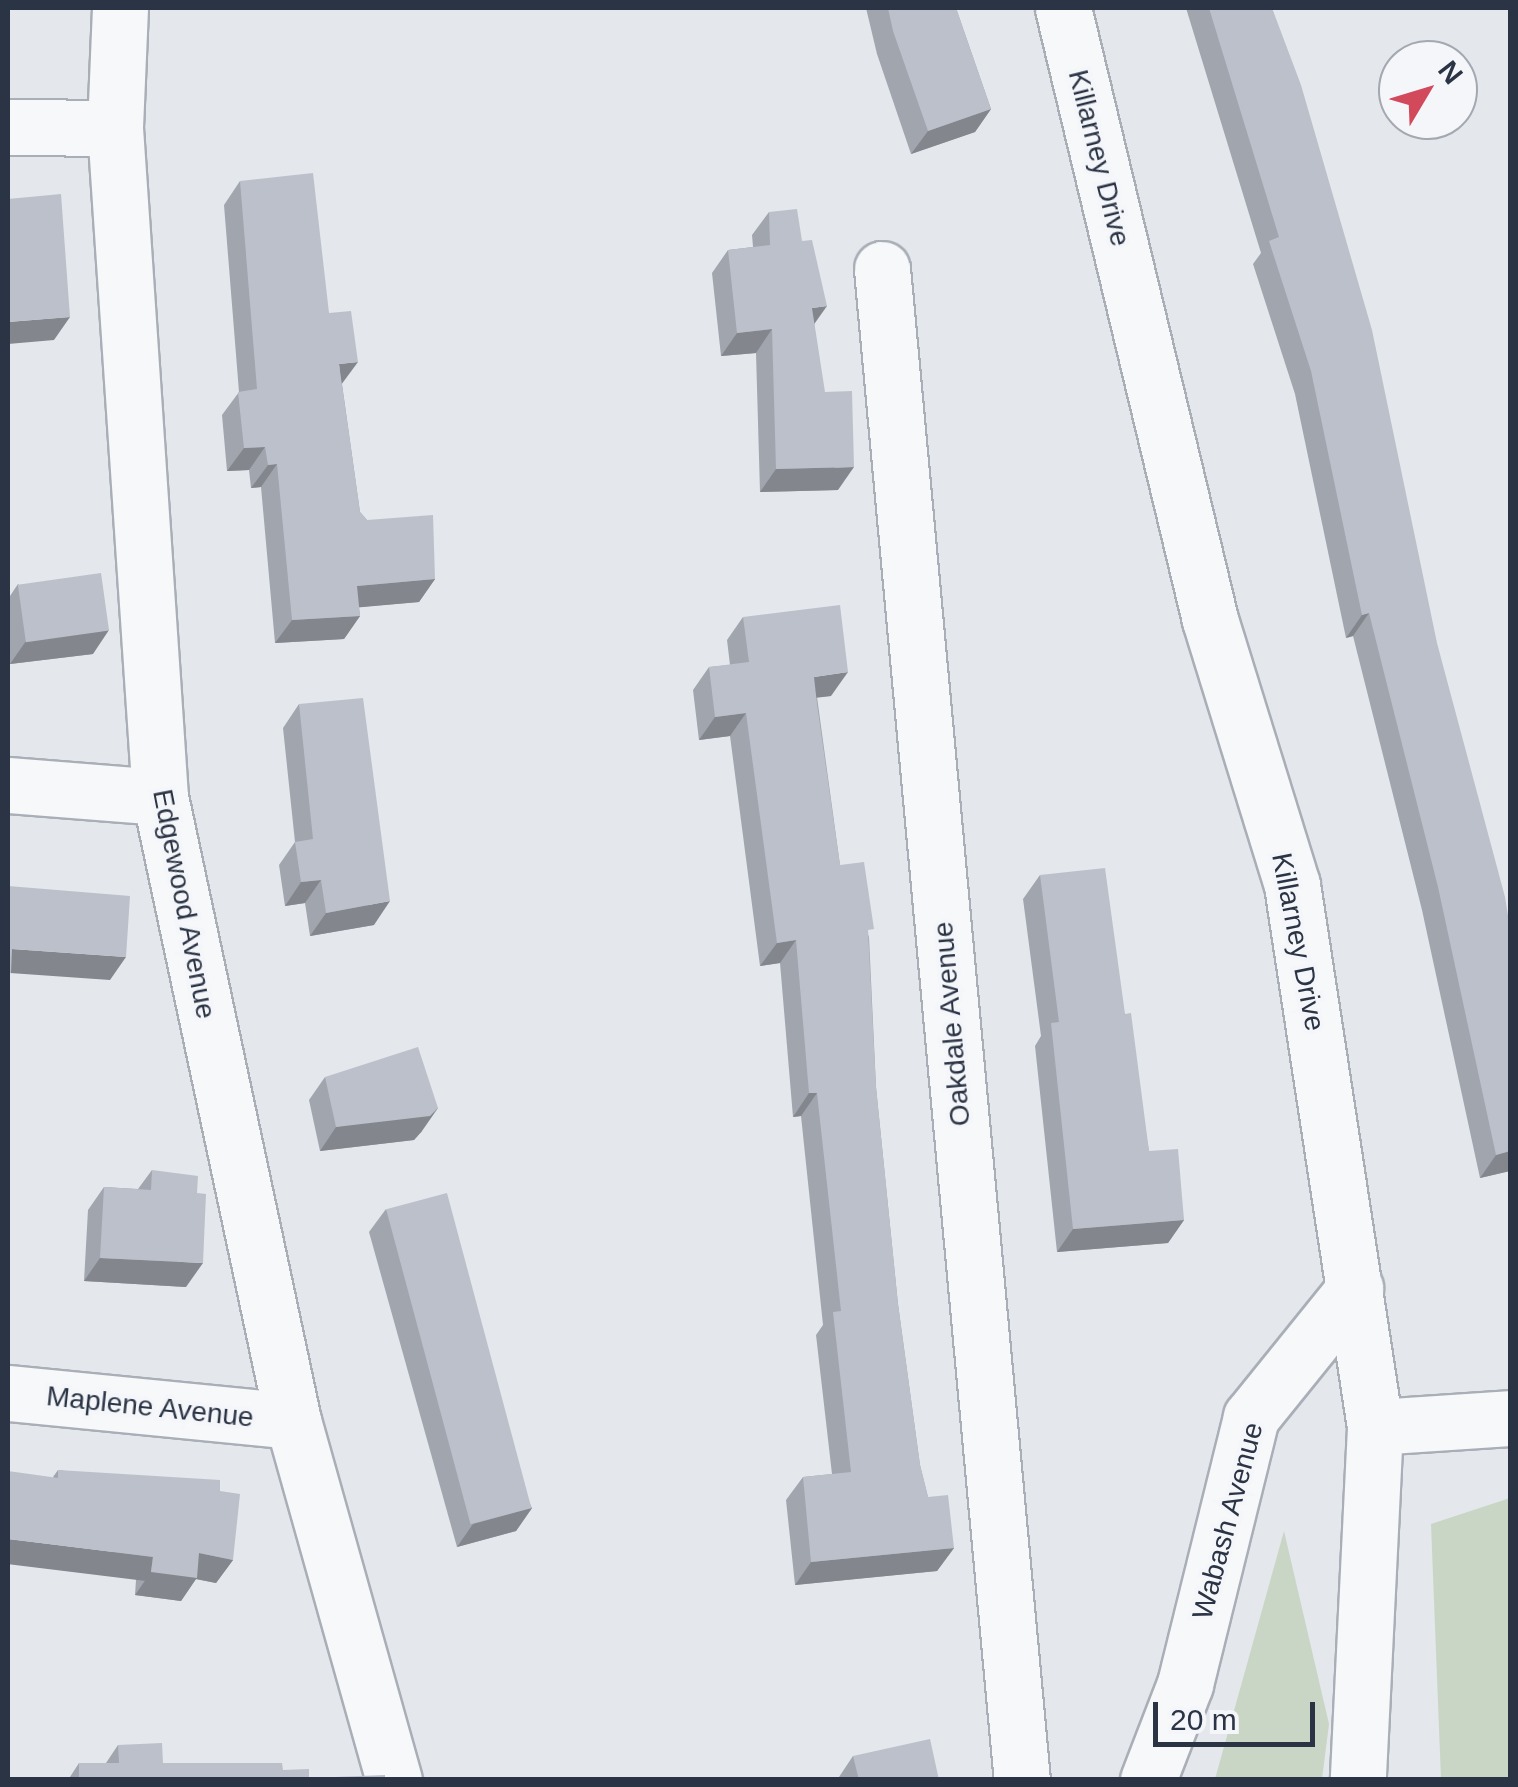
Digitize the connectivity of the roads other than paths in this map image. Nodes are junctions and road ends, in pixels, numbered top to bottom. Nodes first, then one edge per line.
1 (120, 8) edge
2 (1063, 8) edge
3 (8, 127) edge
4 (116, 128) junction
5 (882, 270) dead end
6 (8, 785) edge
7 (160, 797) junction
8 (1355, 1288) junction
9 (8, 1393) edge
10 (1510, 1418) edge
11 (294, 1420) junction
12 (1375, 1427) junction
13 (394, 1780) edge
14 (1022, 1780) edge
15 (1148, 1780) edge
16 (1358, 1780) edge

1 - 4 street, Edgewood Avenue
2 - 8 street, Killarney Drive
3 - 4 street
4 - 7 street, Edgewood Avenue
5 - 14 street, Oakdale Avenue
6 - 7 street
7 - 11 street, Edgewood Avenue
8 - 12 street, Killarney Drive
8 - 15 street, Wabash Avenue
9 - 11 street, Maplene Avenue
10 - 12 street
11 - 13 street, Edgewood Avenue
12 - 16 street, Killarney Drive

